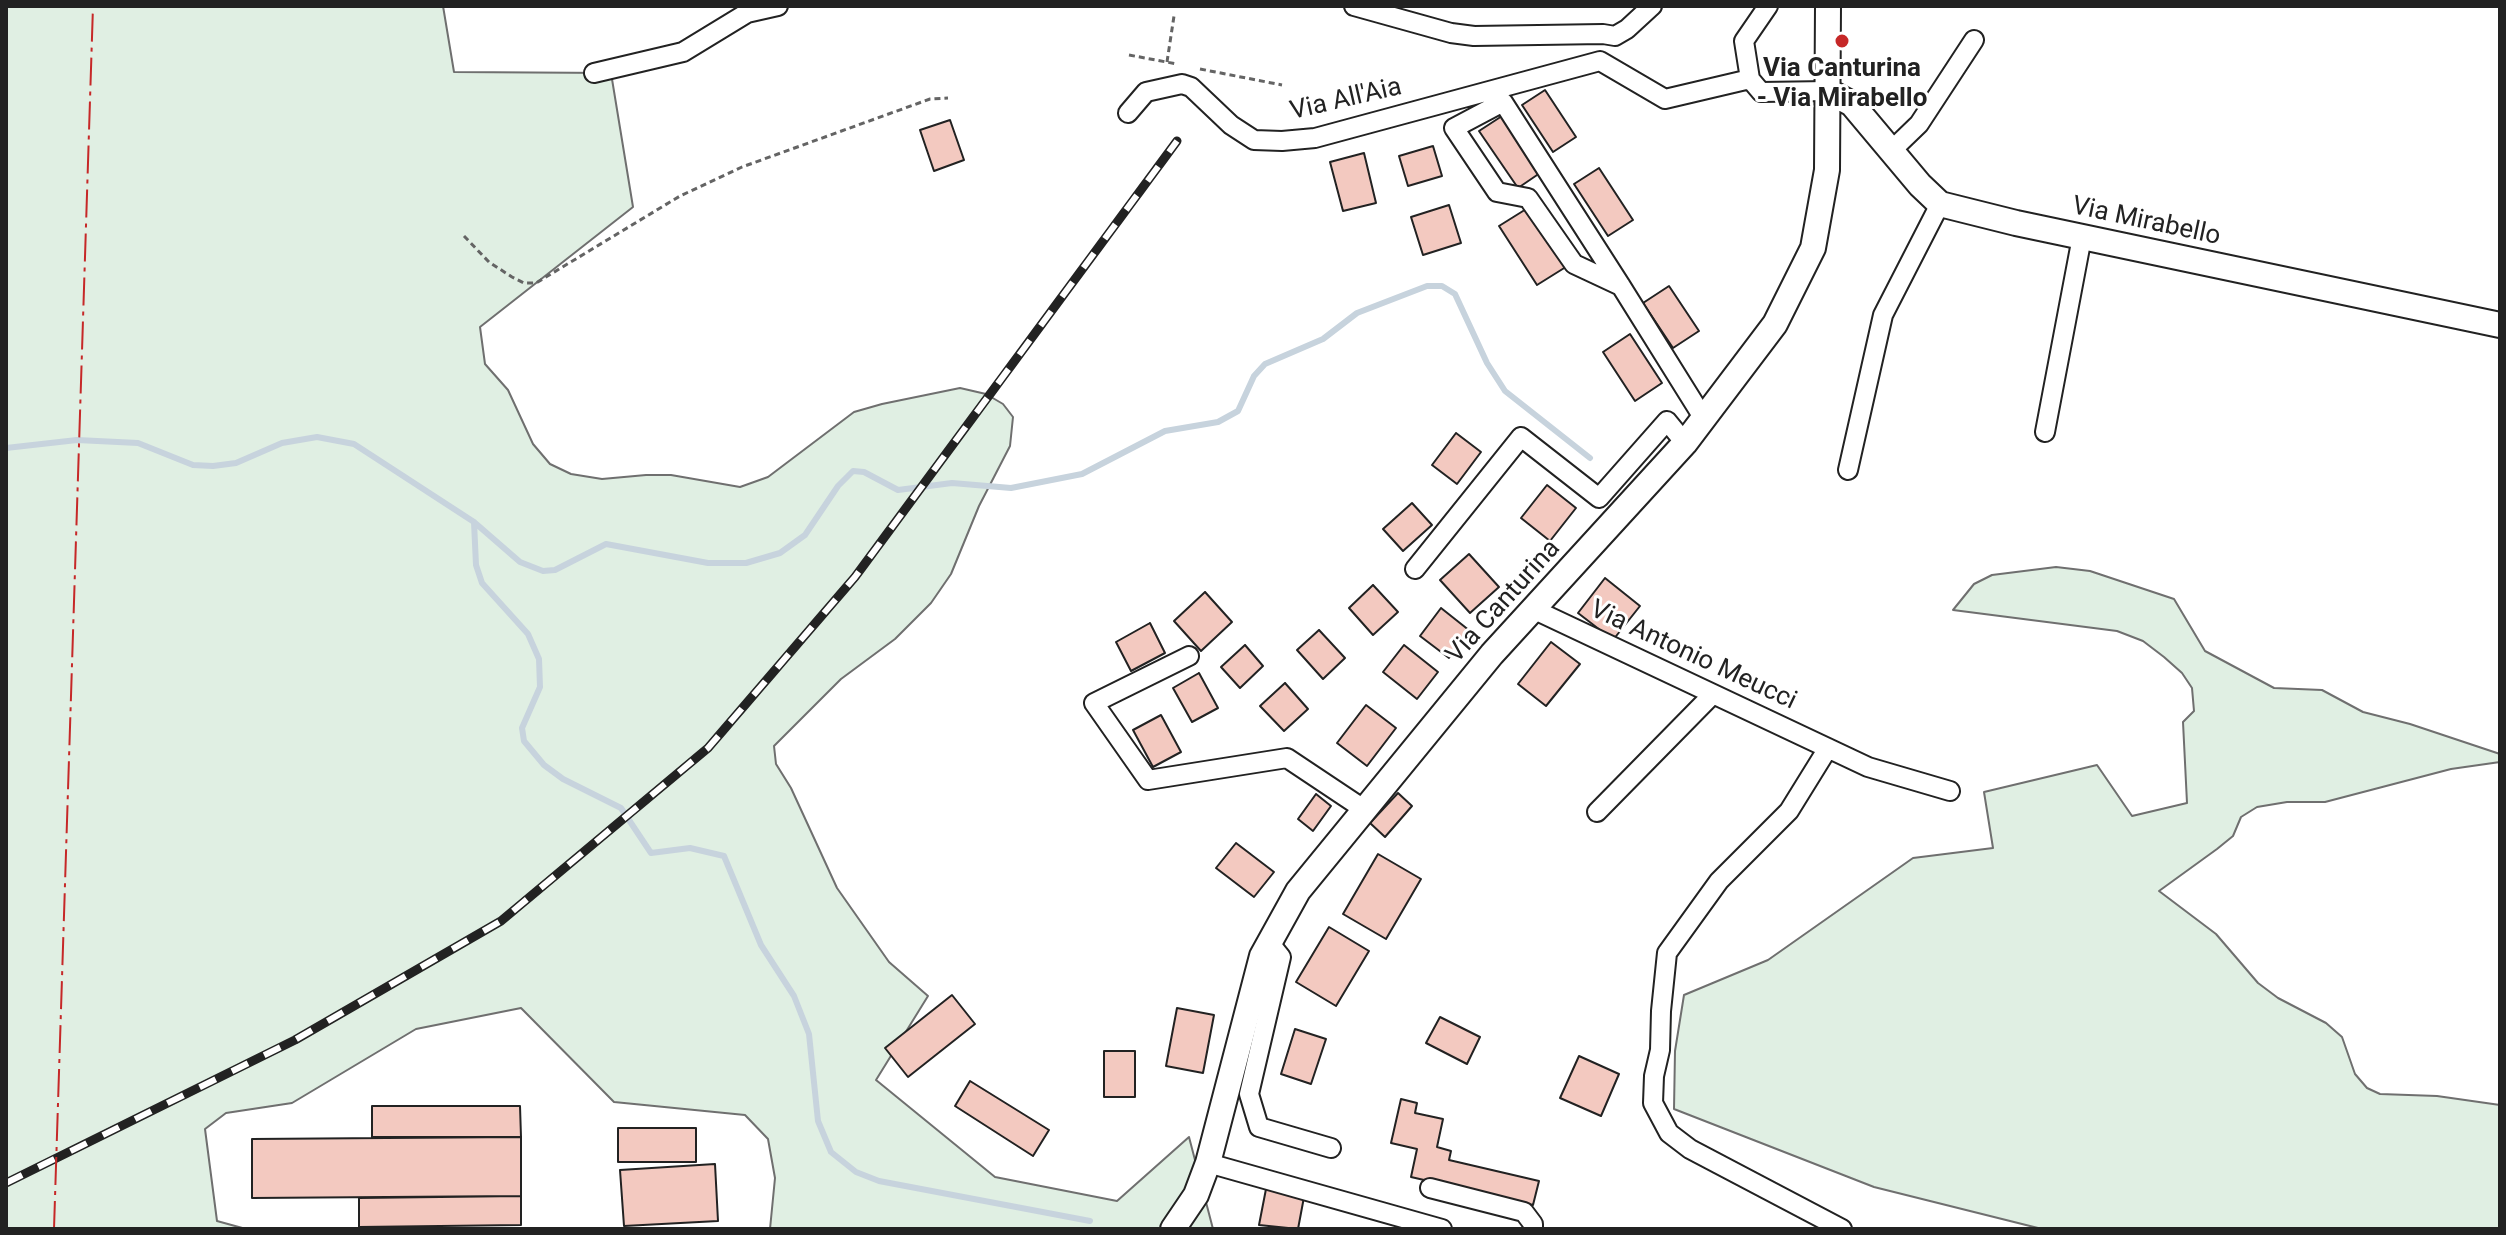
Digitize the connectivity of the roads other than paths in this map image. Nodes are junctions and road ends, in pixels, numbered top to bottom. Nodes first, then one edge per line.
1 (778, 6) edge
2 (1354, 6) edge
3 (1652, 6) edge
4 (1768, 6) edge
5 (1828, 6) edge
6 (1974, 40) dead end
7 (594, 73) dead end
8 (1750, 79) junction
9 (1828, 91) junction
10 (1128, 113) dead end
11 (1891, 151) junction
12 (1940, 204) junction
13 (2082, 237) junction
14 (1621, 286) junction
15 (2500, 325) edge
16 (1704, 419) junction
17 (2045, 432) dead end
18 (1685, 443) junction
19 (1848, 470) dead end
20 (1415, 569) dead end
21 (1535, 610) junction
22 (1189, 656) dead end
23 (1713, 694) junction
24 (1828, 748) junction
25 (1950, 791) dead end
26 (1365, 810) junction
27 (1597, 812) dead end
28 (1269, 942) junction
29 (1331, 1148) dead end
30 (1208, 1163) junction
31 (1430, 1188) dead end
32 (1173, 1229) edge
33 (1442, 1229) edge
34 (1533, 1229) edge
35 (1842, 1229) edge

1 - 7 street
2 - 3 street
4 - 8 street
5 - 9 main road, Via Canturina
6 - 11 street
8 - 9 street
8 - 10 street, Via All'Aia
9 - 11 main road
9 - 16 main road, Via Canturina
11 - 12 main road
12 - 13 main road, Via Mirabello
12 - 19 street
13 - 15 main road, Via Mirabello
13 - 17 street
14 - 14 street
14 - 16 street
16 - 18 main road, Via Canturina
18 - 20 street
18 - 21 main road, Via Canturina
21 - 23 street, Via Antonio Meucci
21 - 26 main road, Via Canturina
22 - 26 street
23 - 24 street, Via Antonio Meucci
23 - 27 street
24 - 25 street, Via Antonio Meucci
24 - 35 street
26 - 28 main road, Via Canturina
28 - 29 street
28 - 30 main road, Via Canturina
30 - 32 main road, Via Canturina
30 - 33 street
31 - 34 street

